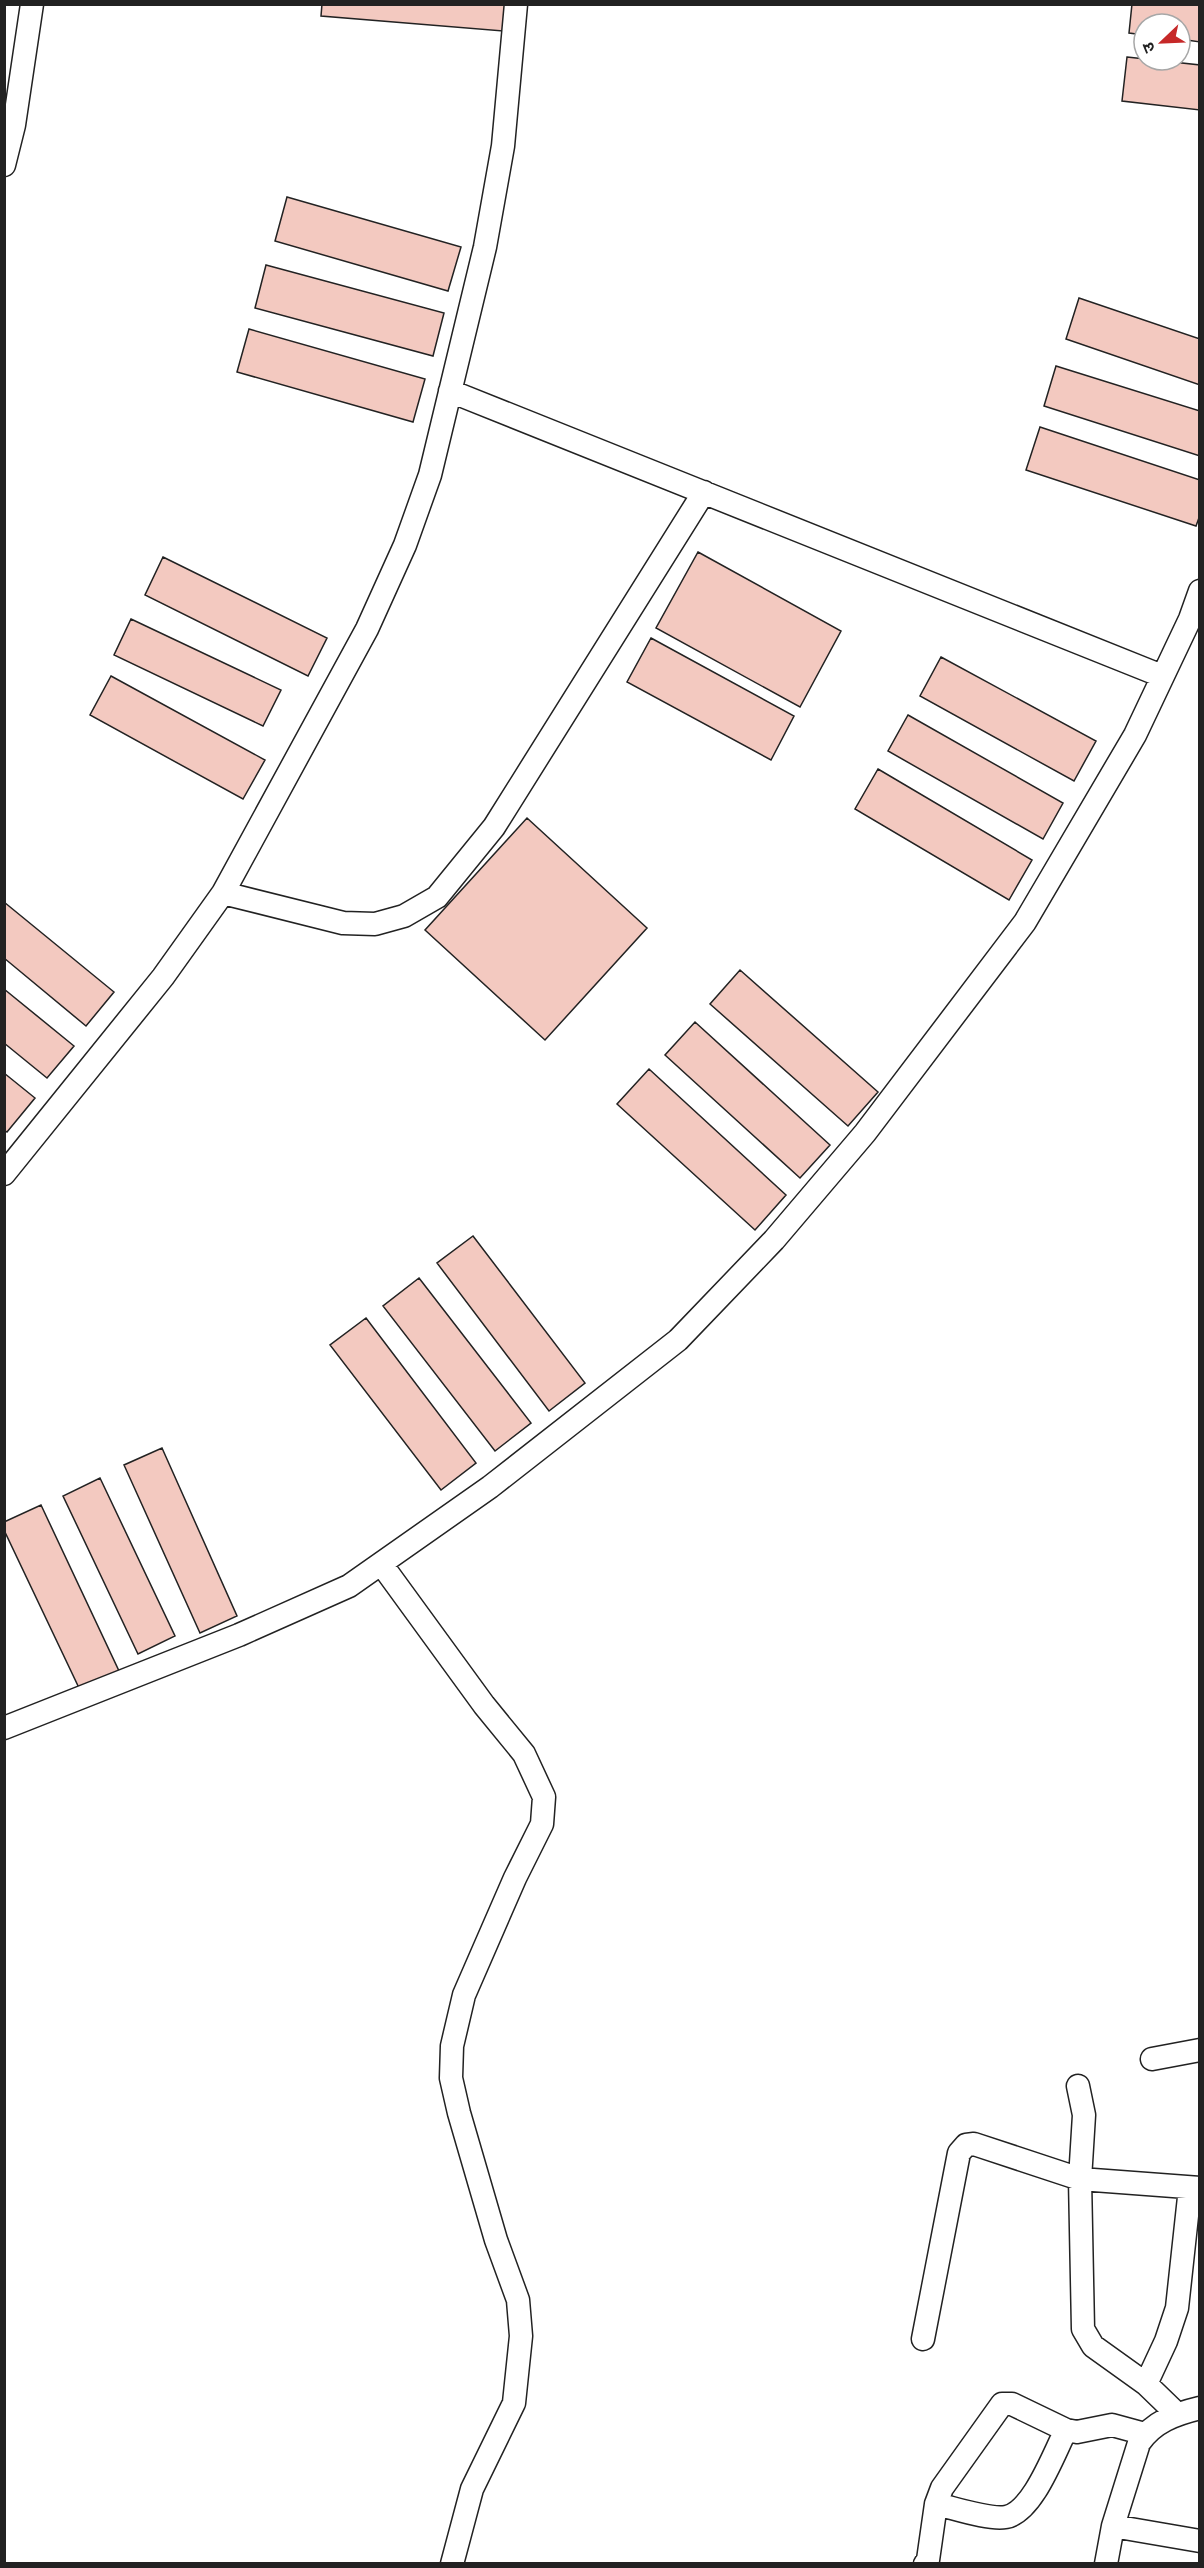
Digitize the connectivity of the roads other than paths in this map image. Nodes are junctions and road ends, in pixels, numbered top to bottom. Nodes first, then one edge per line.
1 (32, 4) edge
2 (516, 4) edge
3 (4, 165) edge
4 (450, 391) junction
5 (704, 492) junction
6 (1200, 591) edge
7 (1162, 676) junction
8 (224, 893) junction
9 (4, 1173) edge
10 (382, 1564) junction
11 (4, 1728) edge
12 (1200, 2050) edge
13 (1152, 2059) dead end
14 (1078, 2086) dead end
15 (1080, 2179) junction
16 (1195, 2188) edge
17 (923, 2338) dead end
18 (1146, 2384) junction
19 (1200, 2408) edge
20 (1177, 2414) junction
21 (1066, 2430) junction
22 (1145, 2434) junction
23 (936, 2504) junction
24 (1113, 2526) junction
25 (1200, 2541) edge
26 (452, 2564) edge
27 (925, 2564) edge
28 (1106, 2564) edge

1 - 3 street
2 - 4 street
4 - 5 street
4 - 8 street
5 - 7 street
5 - 8 street
6 - 7 street
7 - 10 street
8 - 9 street
10 - 11 street
10 - 26 street
12 - 13 street
14 - 15 street
15 - 16 street
15 - 17 street
15 - 18 street
16 - 18 street
18 - 20 street
19 - 20 street
20 - 22 street
21 - 22 street
21 - 23 street
21 - 23 street
22 - 24 street
23 - 27 street
24 - 25 street
24 - 28 street

